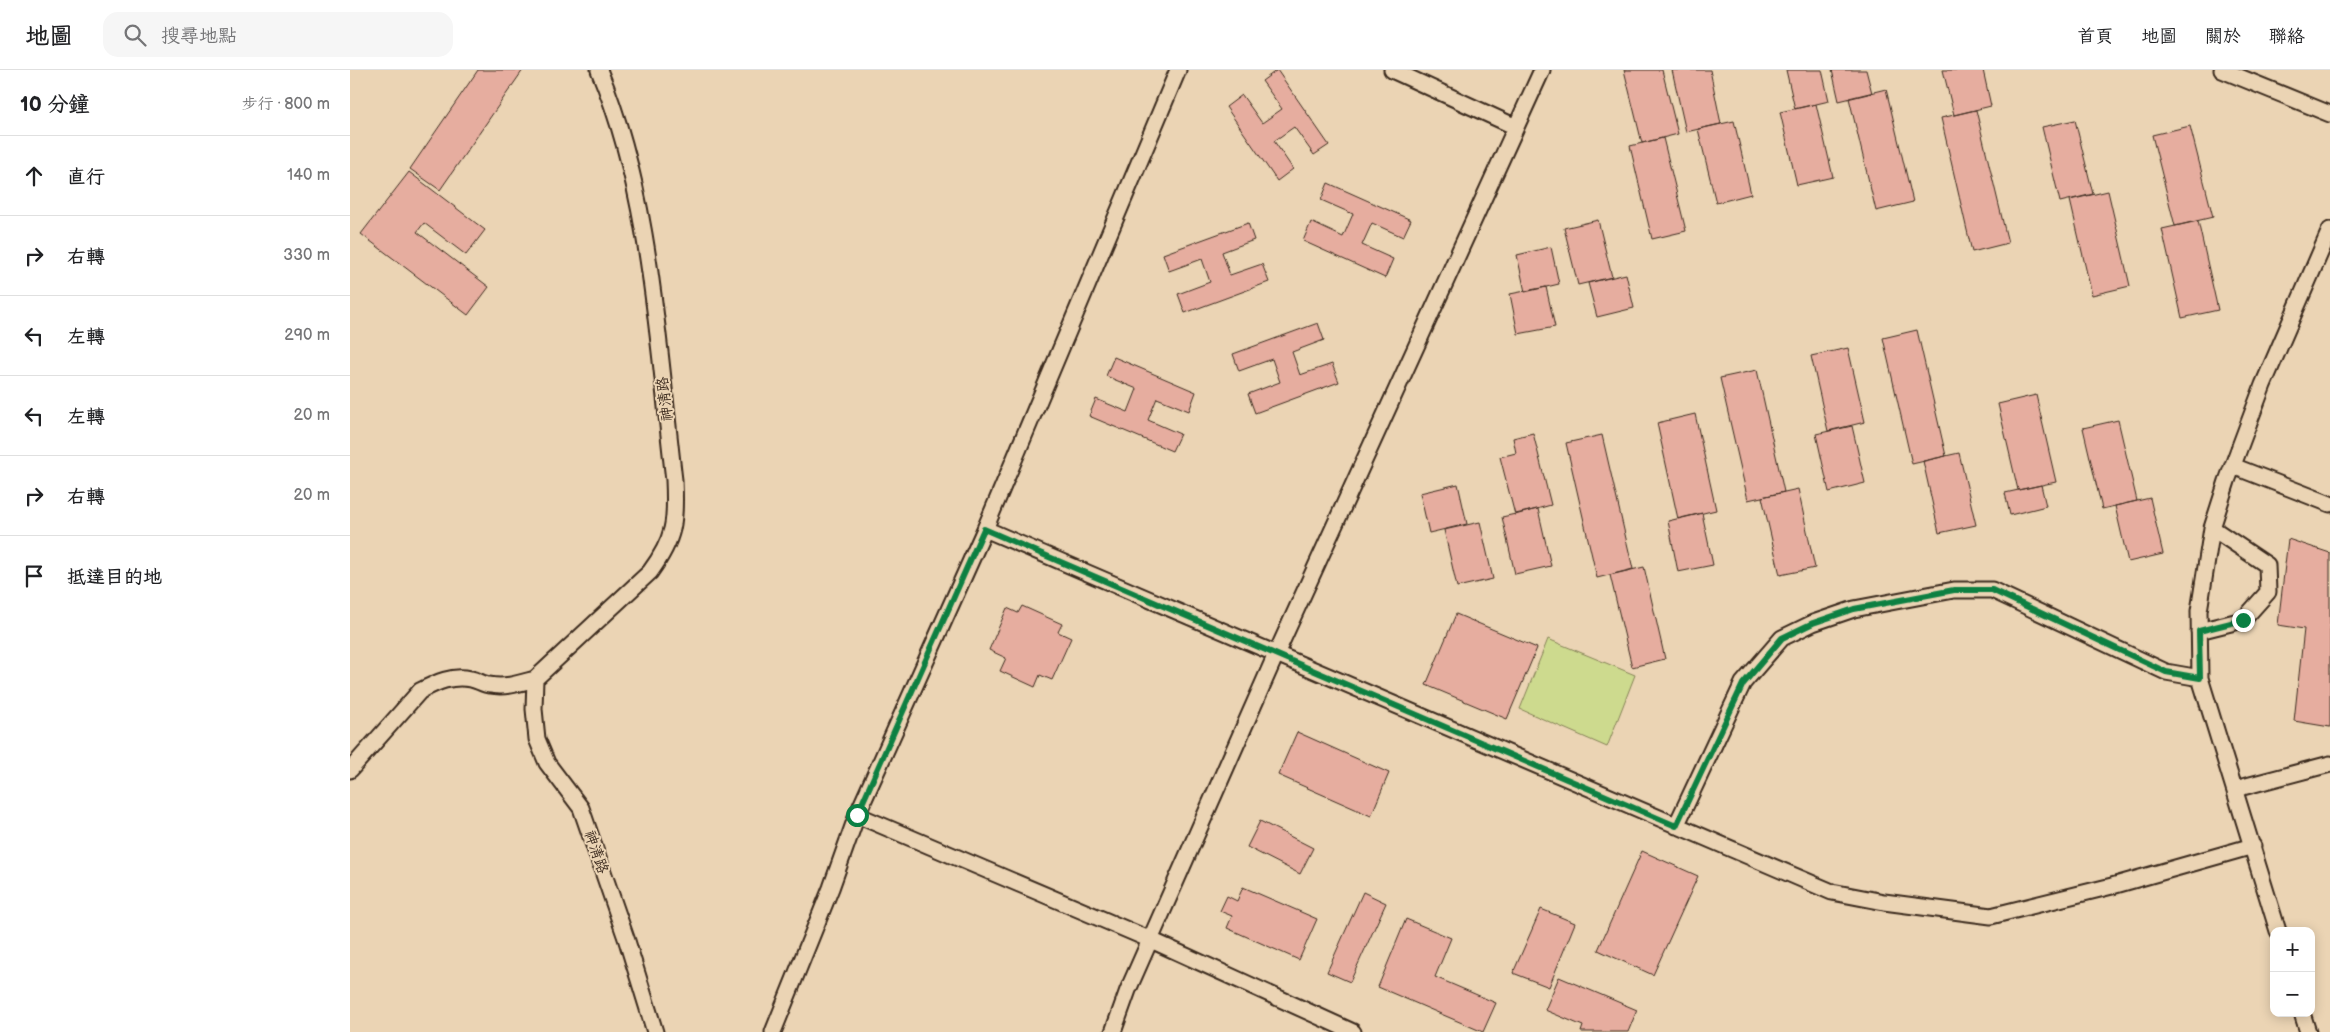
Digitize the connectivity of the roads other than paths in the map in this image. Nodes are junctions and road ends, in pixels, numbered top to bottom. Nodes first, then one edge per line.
1 (599, 70) edge
2 (1178, 70) edge
3 (1392, 70) edge
4 (1542, 70) edge
5 (2222, 70) edge
6 (2330, 114) edge
7 (1516, 127) junction
8 (2330, 230) edge
9 (2233, 466) junction
10 (2330, 504) edge
11 (2212, 528) junction
12 (984, 529) junction
13 (2199, 631) junction
14 (1277, 652) junction
15 (2200, 678) junction
16 (536, 679) junction
17 (2330, 764) edge
18 (350, 770) edge
19 (2235, 789) junction
20 (857, 815) junction
21 (1676, 826) junction
22 (2252, 846) junction
23 (2277, 927) edge
24 (1150, 940) junction
25 (2303, 1017) edge
26 (655, 1032) edge
27 (773, 1032) edge
28 (1114, 1032) edge
29 (1353, 1032) edge
30 (2308, 1032) edge

1 - 16 street, 神清路
2 - 12 street
3 - 7 street
4 - 7 street
5 - 6 street
7 - 14 street
8 - 9 street
9 - 10 street
9 - 11 street
11 - 13 street
11 - 13 street
12 - 14 street
12 - 20 street
13 - 15 street
14 - 21 street
14 - 24 street
15 - 19 street
15 - 21 street
16 - 18 street, 神清路
16 - 26 street, 神清路
17 - 19 street
19 - 22 street
20 - 24 street
20 - 27 street
21 - 22 street
22 - 23 street
24 - 28 street
24 - 29 street
25 - 30 street

